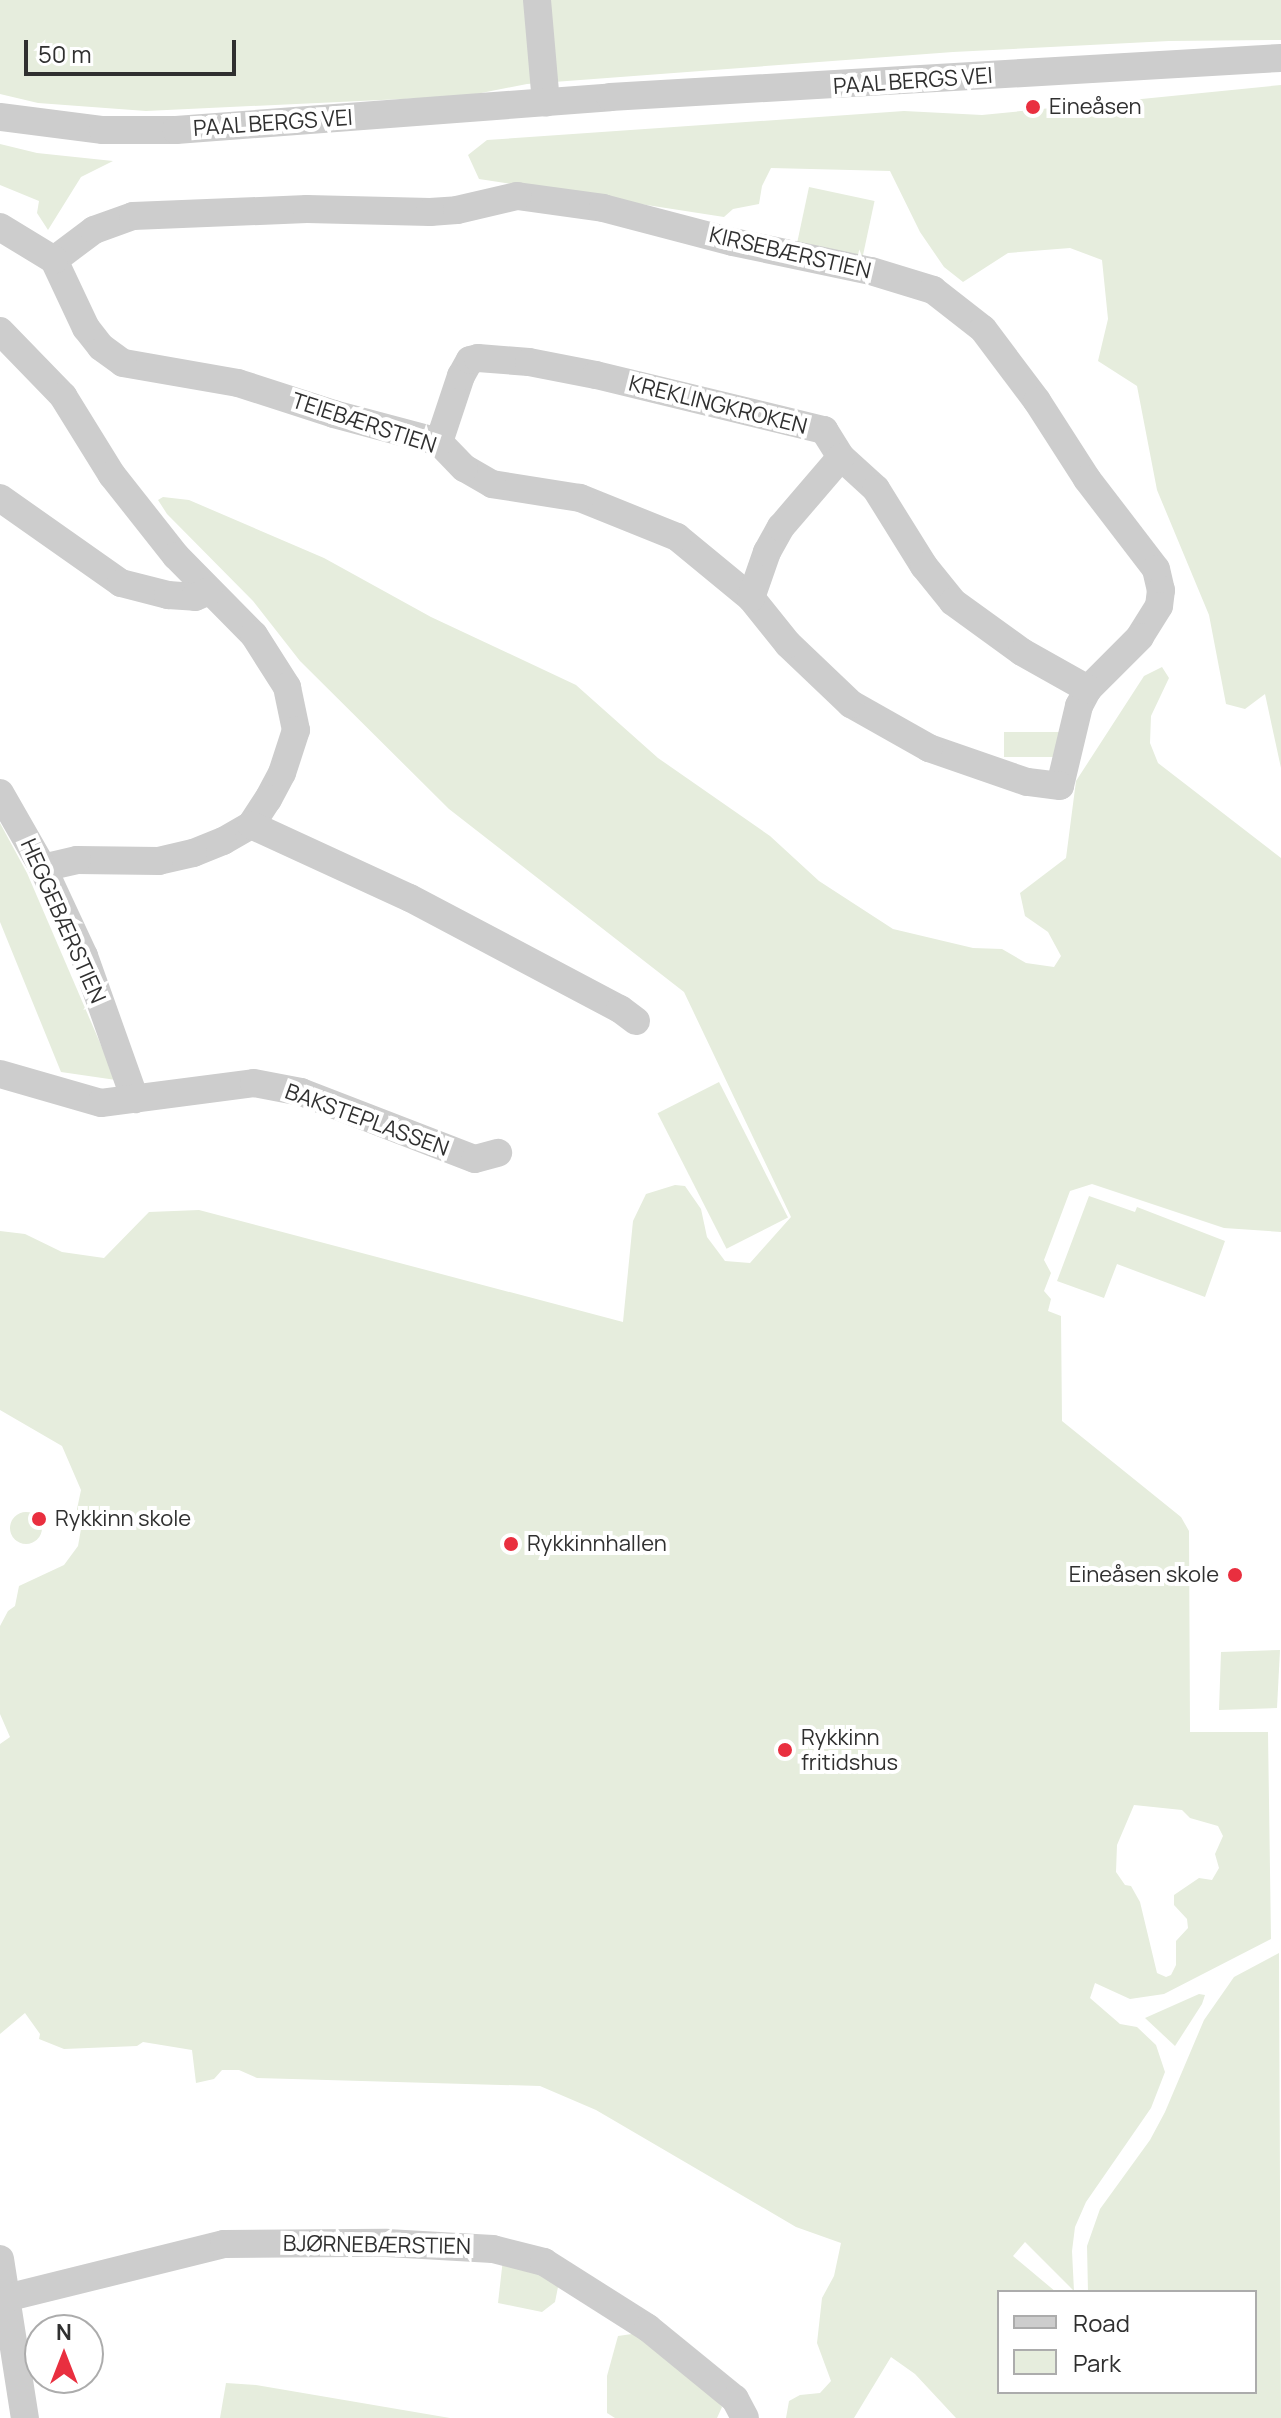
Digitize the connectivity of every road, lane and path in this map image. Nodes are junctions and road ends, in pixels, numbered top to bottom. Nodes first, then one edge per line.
1 (537, 0) edge
2 (1281, 58) edge
3 (546, 103) junction
4 (0, 117) edge
5 (0, 227) edge
6 (54, 260) junction
7 (0, 331) edge
8 (439, 442) junction
9 (841, 457) junction
10 (0, 498) edge
11 (209, 591) junction
12 (751, 598) junction
13 (1088, 689) junction
14 (1060, 786) joint
15 (0, 793) edge
16 (251, 825) junction
17 (43, 868) junction
18 (636, 1021) dead end
19 (0, 1074) edge
20 (135, 1099) junction
21 (498, 1153) dead end
22 (0, 2259) edge
23 (6, 2298) junction
24 (736, 2412) edge
25 (25, 2418) edge

1 - 3 street
2 - 3 street, PAAL BERGS VEI
3 - 4 street, PAAL BERGS VEI
5 - 6 street
6 - 8 street, TEIEBÆRSTIEN
6 - 13 street, KIRSEBÆRSTIEN
7 - 11 street
8 - 9 street, KREKLINGKROKEN
8 - 12 street, TEIEBÆRSTIEN
9 - 12 street
9 - 13 street, KREKLINGKROKEN
10 - 11 street
11 - 16 street
12 - 14 street, TEIEBÆRSTIEN
13 - 14 street, KIRSEBÆRSTIEN
15 - 17 street, HEGGEBÆRSTIEN
16 - 17 street
16 - 18 street
17 - 20 street, HEGGEBÆRSTIEN
19 - 20 street, BAKSTEPLASSEN
20 - 21 street, BAKSTEPLASSEN
22 - 23 street
23 - 24 street, BJØRNEBÆRSTIEN
23 - 25 street

